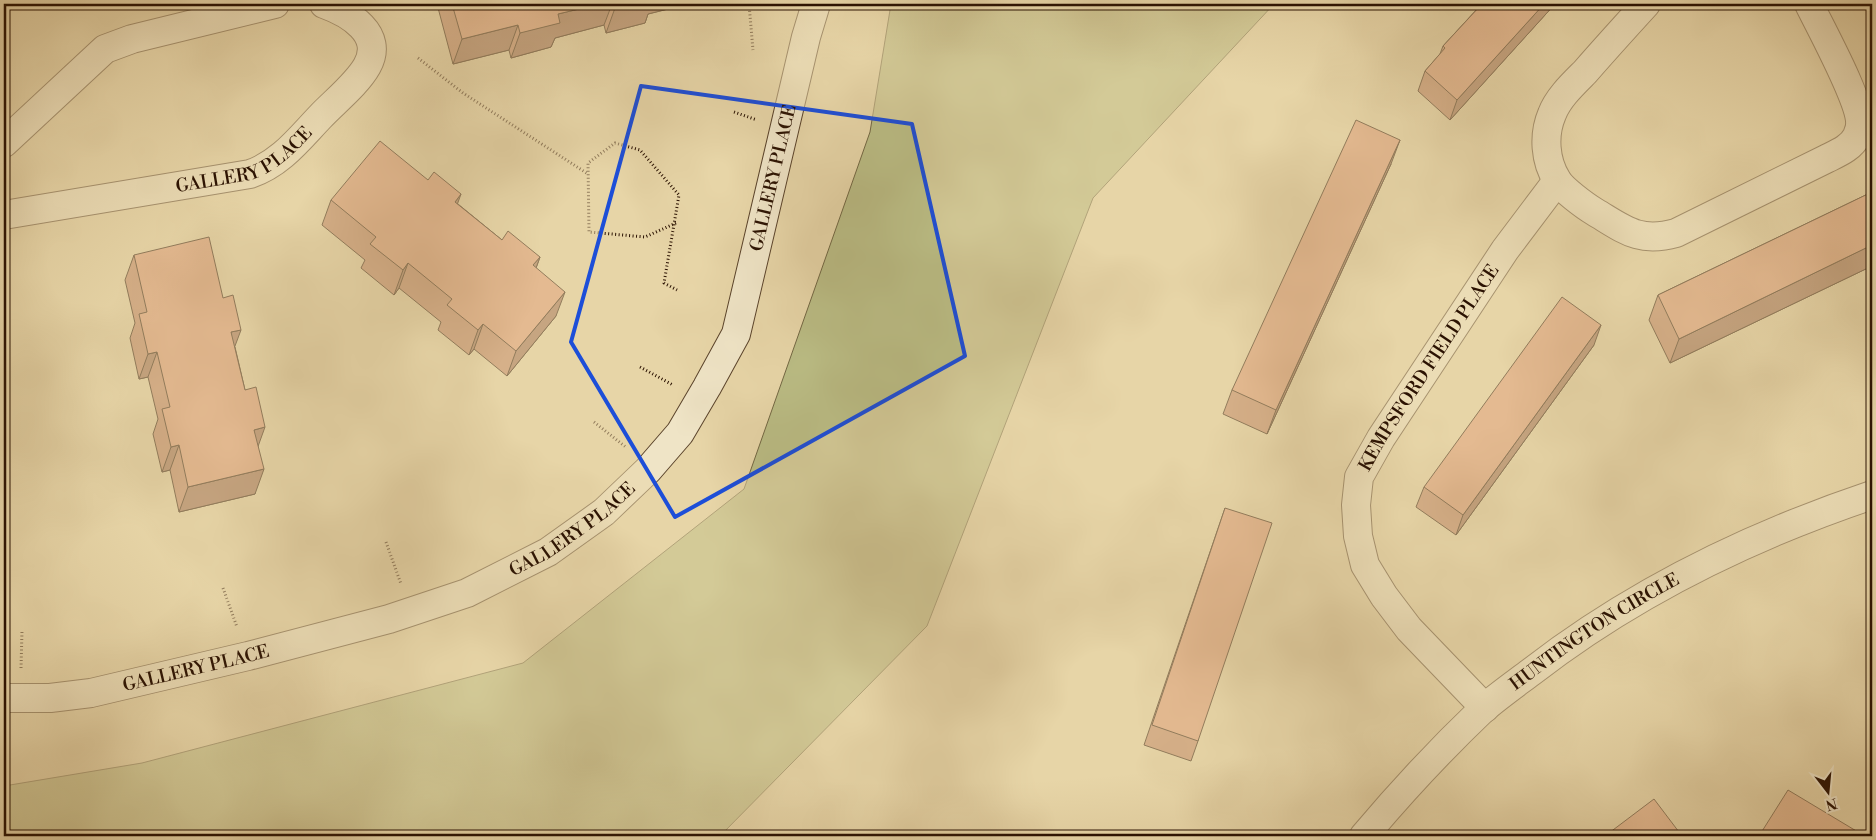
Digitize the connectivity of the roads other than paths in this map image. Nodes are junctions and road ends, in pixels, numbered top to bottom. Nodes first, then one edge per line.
1 (274, 4) edge
2 (324, 4) edge
3 (816, 4) edge
4 (1646, 4) edge
5 (1809, 4) edge
6 (4, 143) edge
7 (1557, 181) junction
8 (4, 215) edge
9 (1872, 495) edge
10 (12, 698) edge
11 (1484, 708) junction
12 (1364, 836) edge

1 - 6 street
2 - 8 street, GALLERY PLACE
3 - 10 street, GALLERY PLACE
4 - 7 street
5 - 7 street
7 - 11 street, KEMPSFORD FIELD PLACE
9 - 11 street, HUNTINGTON CIRCLE
11 - 12 street, HUNTINGTON CIRCLE

